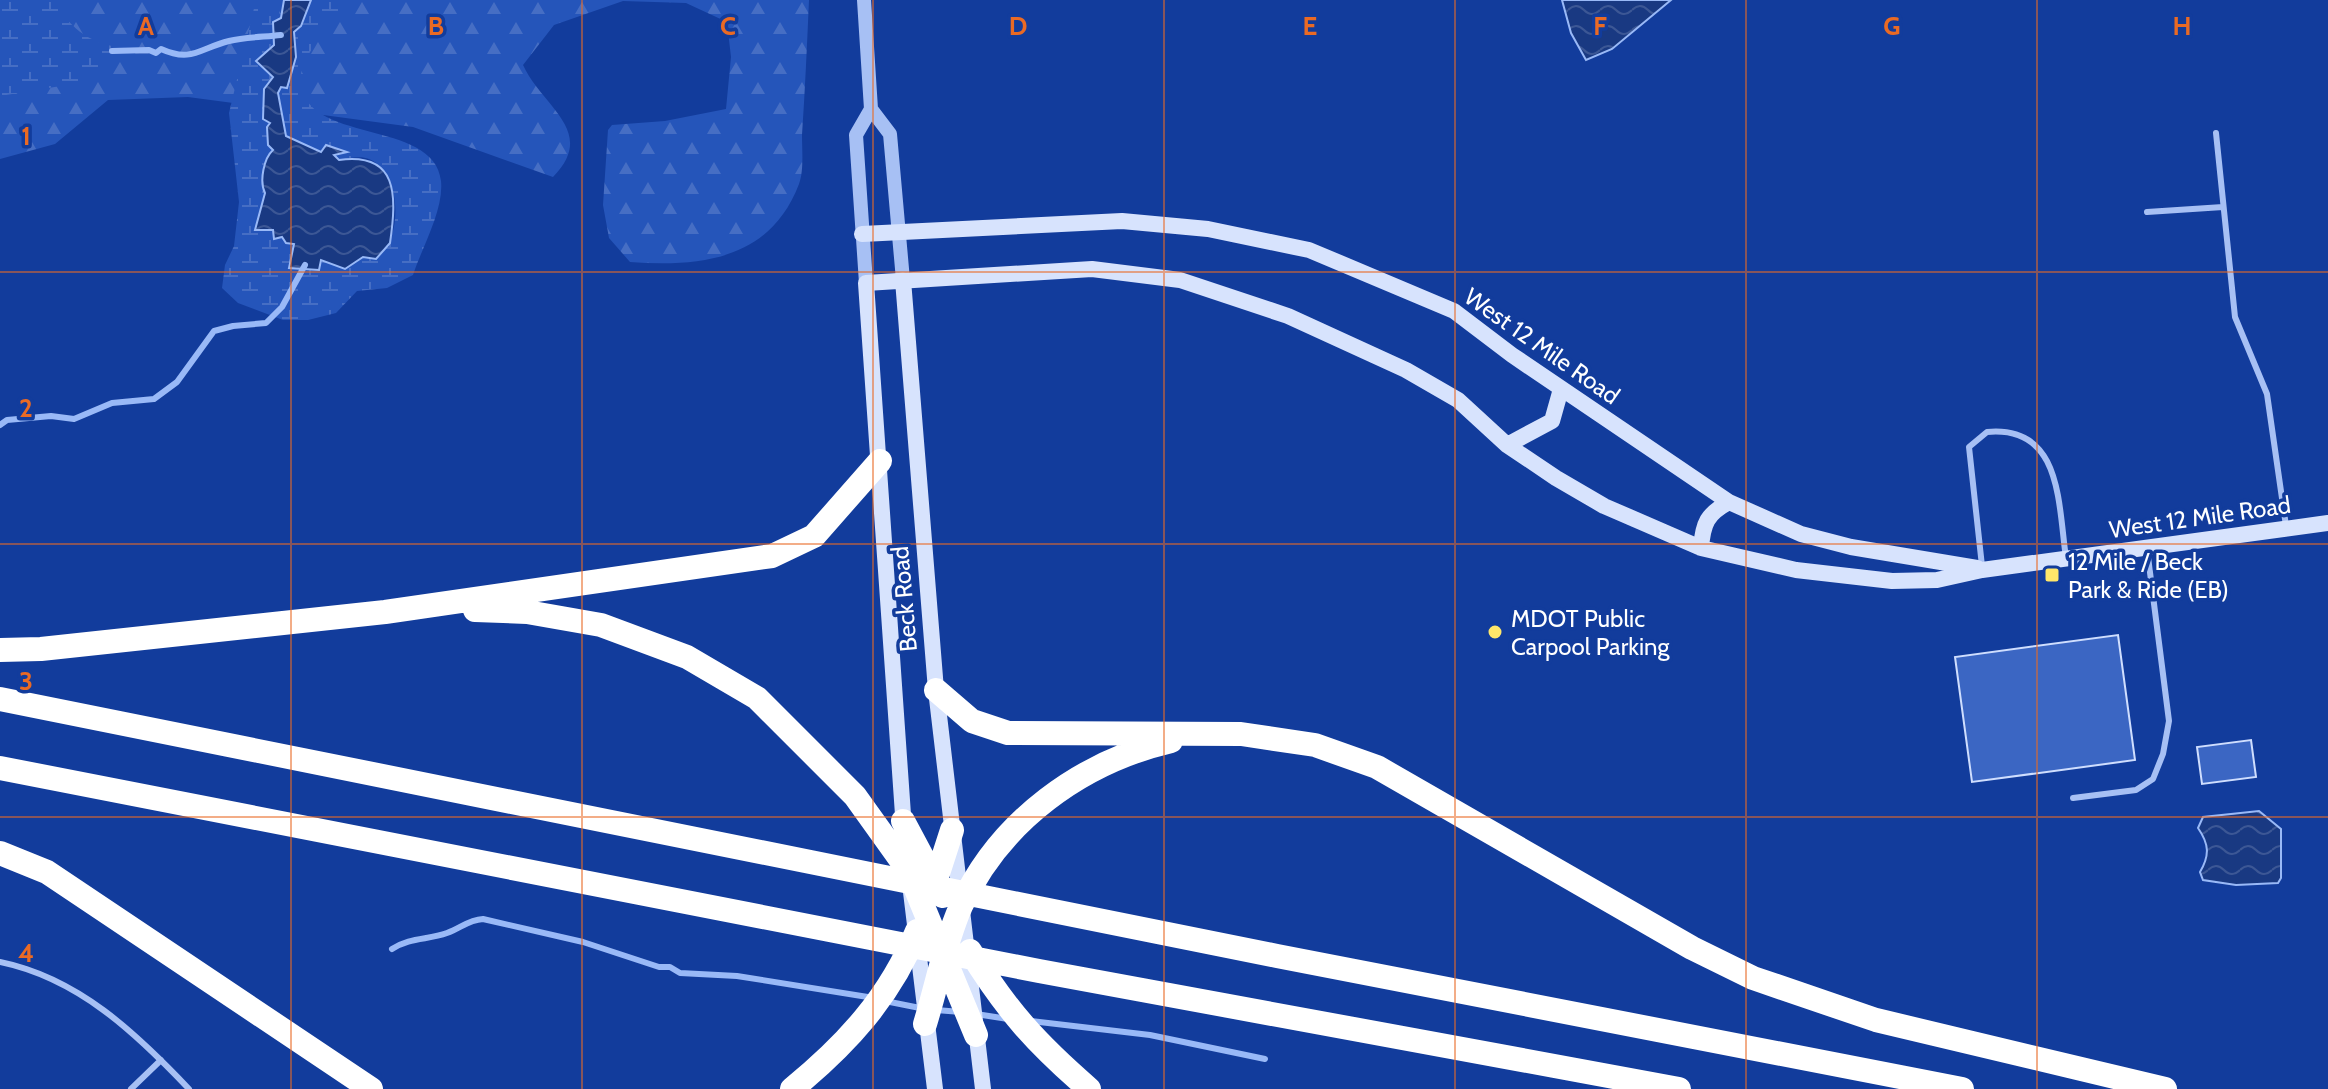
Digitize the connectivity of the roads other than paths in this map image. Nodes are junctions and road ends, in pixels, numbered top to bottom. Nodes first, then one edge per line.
1 (864, 0) edge
2 (871, 109) junction
3 (2216, 133) dead end
4 (2223, 207) junction
5 (2147, 212) dead end
6 (900, 232) junction
7 (862, 234) junction
8 (903, 280) junction
9 (866, 283) junction
10 (1561, 389) junction
11 (1507, 445) junction
12 (880, 461) junction
13 (1729, 502) junction
14 (2328, 523) edge
15 (2287, 529) junction
16 (1701, 548) junction
17 (2147, 549) junction
18 (2067, 559) junction
19 (1982, 570) junction
20 (385, 612) junction
21 (0, 650) edge
22 (936, 690) junction
23 (0, 699) edge
24 (1241, 734) junction
25 (0, 768) edge
26 (2073, 798) dead end
27 (903, 821) junction
28 (952, 830) junction
29 (0, 853) edge
30 (908, 870) junction
31 (936, 883) junction
32 (925, 910) junction
33 (960, 924) junction
34 (915, 934) junction
35 (945, 957) junction
36 (0, 962) edge
37 (925, 1024) junction
38 (976, 1035) junction
39 (161, 1060) junction
40 (131, 1089) edge
41 (189, 1089) edge
42 (371, 1089) edge
43 (792, 1089) edge
44 (935, 1089) edge
45 (983, 1089) edge
46 (1089, 1089) edge
47 (1679, 1089) edge
48 (1962, 1089) edge
49 (2165, 1089) edge

1 - 2 street, Beck Road
2 - 6 street, Beck Road
2 - 7 street, Beck Road
3 - 4 lane
4 - 5 lane
4 - 15 lane
6 - 7 main road, West 12 Mile Road
6 - 8 street, Beck Road
6 - 10 main road, West 12 Mile Road
7 - 9 street, Beck Road
8 - 9 main road, West 12 Mile Road
8 - 11 main road, West 12 Mile Road
8 - 22 main road, Beck Road
9 - 12 main road, Beck Road
10 - 11 main road
10 - 13 main road, West 12 Mile Road
11 - 16 main road, West 12 Mile Road
12 - 20 highway
12 - 27 main road, Beck Road
13 - 16 main road
13 - 19 main road, West 12 Mile Road
14 - 15 main road, West 12 Mile Road
15 - 17 main road, West 12 Mile Road
16 - 19 main road, West 12 Mile Road
17 - 18 main road, West 12 Mile Road
17 - 26 lane
18 - 19 main road, West 12 Mile Road
18 - 19 lane
20 - 21 highway
20 - 30 highway
22 - 24 highway
22 - 28 main road, Beck Road
23 - 48 highway
24 - 33 highway
24 - 49 highway
25 - 47 highway
27 - 30 main road, Beck Road
27 - 31 highway
28 - 31 highway
28 - 33 main road, Beck Road
29 - 42 highway
30 - 32 highway
30 - 34 main road, Beck Road
31 - 32 highway
31 - 33 highway
32 - 34 highway
32 - 35 highway
33 - 35 highway
33 - 38 main road, Beck Road
33 - 46 highway
34 - 37 main road, Beck Road
34 - 43 highway
35 - 37 highway
35 - 38 highway
36 - 39 lane
37 - 44 main road, Beck Road
38 - 45 main road, Beck Road
39 - 40 lane
39 - 41 lane

